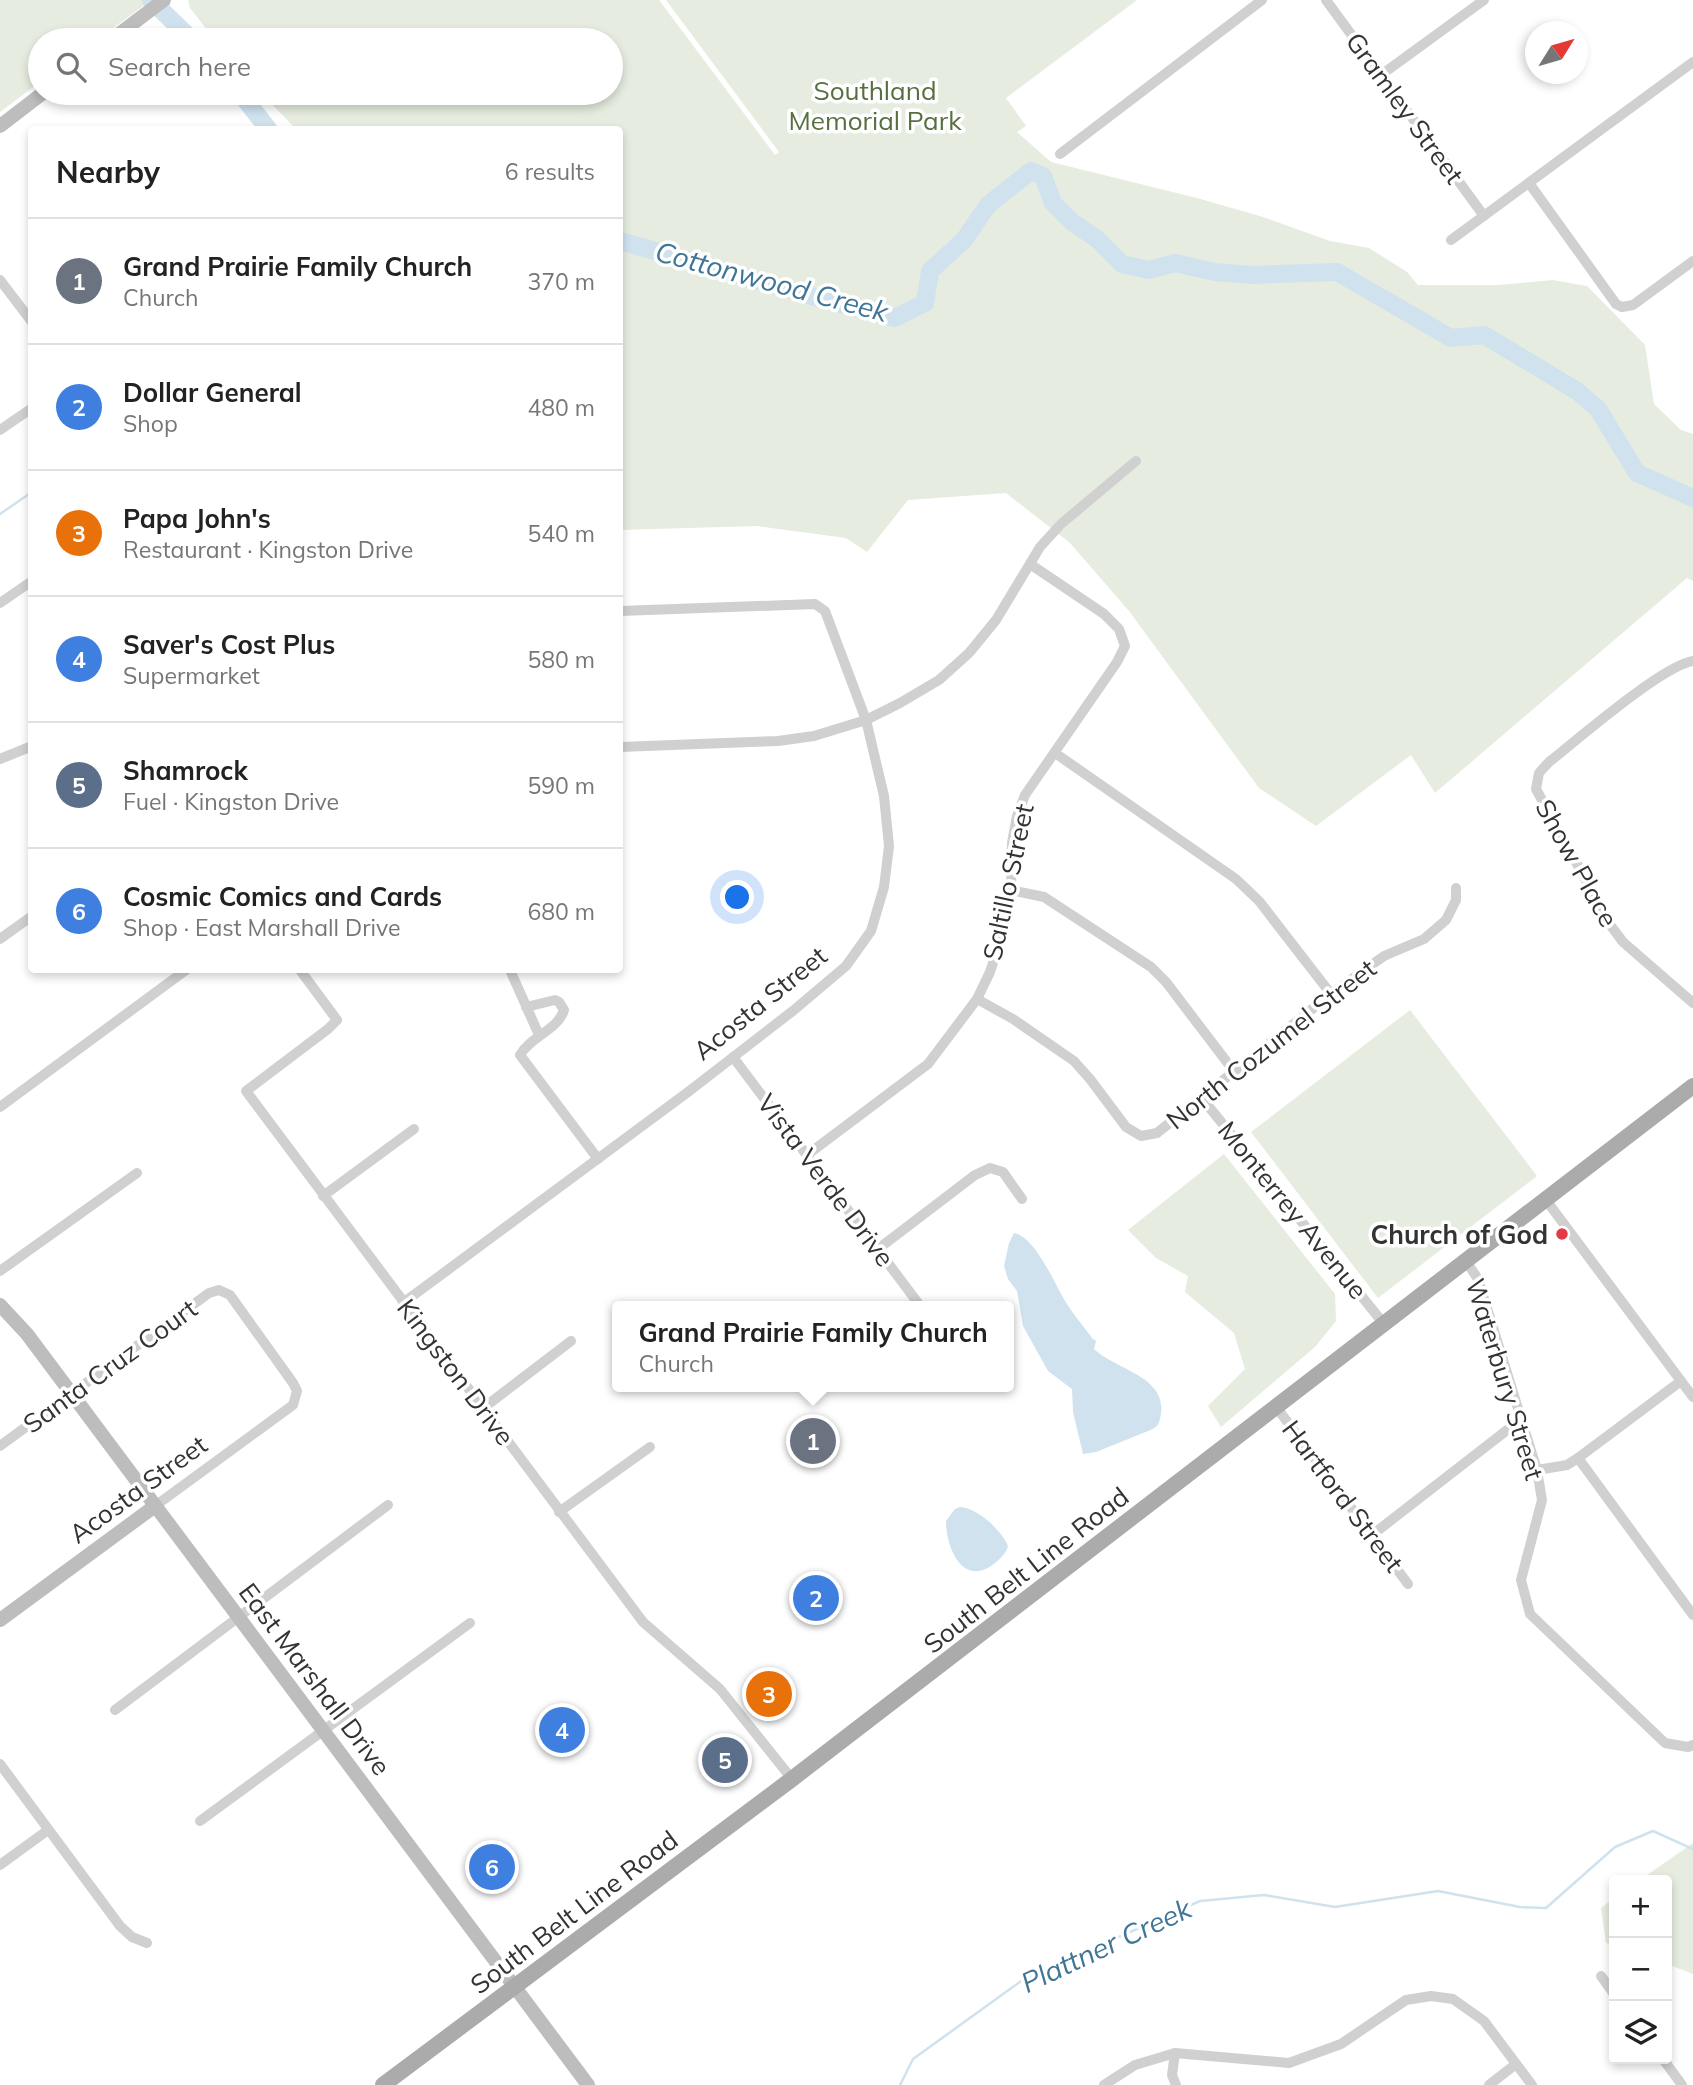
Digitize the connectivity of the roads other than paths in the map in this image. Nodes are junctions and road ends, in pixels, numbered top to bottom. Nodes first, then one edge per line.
1 (164, 0) edge
2 (1262, 0) edge
3 (1326, 0) edge
4 (1483, 0) edge
5 (127, 28) edge
6 (1693, 62) edge
7 (1381, 75) junction
8 (28, 105) edge
9 (0, 126) edge
10 (1060, 154) dead end
11 (1529, 183) junction
12 (1484, 216) junction
13 (1451, 240) dead end
14 (1693, 261) edge
15 (0, 280) edge
16 (28, 317) edge
17 (28, 411) edge
18 (0, 430) edge
19 (1136, 461) dead end
20 (1030, 564) junction
21 (28, 584) edge
22 (0, 603) edge
23 (623, 611) edge
24 (1693, 661) edge
25 (866, 720) junction
26 (623, 747) edge
27 (28, 748) edge
28 (1055, 752) junction
29 (0, 759) edge
30 (1456, 888) dead end
31 (1011, 890) junction
32 (28, 919) edge
33 (0, 939) edge
34 (183, 973) edge
35 (302, 973) edge
36 (511, 973) edge
37 (1331, 994) junction
38 (977, 999) junction
39 (1693, 1003) edge
40 (526, 1007) junction
41 (539, 1035) junction
42 (733, 1057) junction
43 (1233, 1070) junction
44 (1693, 1086) edge
45 (1201, 1097) junction
46 (0, 1107) edge
47 (414, 1129) dead end
48 (807, 1156) junction
49 (598, 1159) junction
50 (137, 1173) dead end
51 (324, 1196) junction
52 (1022, 1199) dead end
53 (1546, 1200) junction
54 (878, 1249) junction
55 (1466, 1261) junction
56 (0, 1271) edge
57 (917, 1301) edge
58 (403, 1303) junction
59 (0, 1305) edge
60 (1384, 1324) junction
61 (571, 1341) dead end
62 (1681, 1381) junction
63 (296, 1391) joint
64 (71, 1394) junction
65 (1693, 1397) edge
66 (1277, 1408) junction
67 (482, 1409) junction
68 (1520, 1420) junction
69 (0, 1446) edge
70 (650, 1447) dead end
71 (1578, 1458) junction
72 (1537, 1471) junction
73 (388, 1505) dead end
74 (155, 1506) junction
75 (559, 1512) junction
76 (1372, 1535) junction
77 (1408, 1584) dead end
78 (1693, 1615) edge
79 (238, 1616) junction
80 (0, 1620) edge
81 (470, 1623) dead end
82 (115, 1710) dead end
83 (322, 1731) junction
84 (1693, 1745) edge
85 (0, 1764) edge
86 (792, 1779) junction
87 (200, 1821) dead end
88 (48, 1830) junction
89 (0, 1865) edge
90 (147, 1943) dead end
91 (1601, 1976) dead end
92 (515, 1985) junction
93 (1609, 1987) edge
94 (1175, 2053) junction
95 (1516, 2064) junction
96 (1666, 2064) edge
97 (383, 2085) edge
98 (588, 2085) edge
99 (1104, 2085) edge
100 (1176, 2085) edge
101 (1489, 2085) edge
102 (1532, 2085) edge
103 (1682, 2085) edge

1 - 5 main road
2 - 10 street
3 - 7 street, Gramley Street
4 - 7 street
6 - 11 street
7 - 12 street, Gramley Street
8 - 9 main road
11 - 12 street
11 - 14 street
12 - 13 street
15 - 16 street
17 - 18 street
19 - 20 street
20 - 25 street
20 - 28 street, Saltillo Street
21 - 22 street
23 - 25 street, Acosta Street
24 - 39 street, Show Place
25 - 26 street
25 - 42 street, Acosta Street
27 - 29 street
28 - 31 street, Saltillo Street
28 - 37 street
30 - 37 street, North Cozumel Street
31 - 38 street, Saltillo Street
31 - 43 street
32 - 33 street
34 - 46 street
35 - 51 street, Kingston Drive
36 - 40 street
37 - 43 street, North Cozumel Street
38 - 45 street, North Cozumel Street
38 - 48 street, Saltillo Street
40 - 41 street
40 - 41 street
41 - 49 street
42 - 48 street, Vista Verde Drive
42 - 49 street, Acosta Street
43 - 45 street, North Cozumel Street
44 - 53 main road, South Belt Line Road
45 - 60 street, Monterrey Avenue
47 - 51 street
48 - 54 street, Vista Verde Drive
49 - 58 street, Acosta Street
50 - 56 street
51 - 58 street, Kingston Drive
52 - 54 street
53 - 55 main road, South Belt Line Road
53 - 62 street
54 - 57 street, Vista Verde Drive
55 - 60 main road, South Belt Line Road
55 - 68 street, Waterbury Street
58 - 67 street, Kingston Drive
59 - 64 main road, East Marshall Drive
60 - 66 main road, South Belt Line Road
61 - 67 street
62 - 65 street
62 - 71 street
63 - 64 street, Santa Cruz Court
63 - 74 street, Acosta Street
64 - 69 street, Santa Cruz Court
64 - 74 main road, East Marshall Drive
66 - 76 street, Hartford Street
66 - 86 main road, South Belt Line Road
67 - 75 street, Kingston Drive
68 - 72 street, Waterbury Street
68 - 76 street
70 - 75 street
71 - 72 street
71 - 78 street
72 - 84 street, Waterbury Street
73 - 79 street
74 - 79 main road, East Marshall Drive
74 - 80 main road, Acosta Street
75 - 86 street, Kingston Drive
76 - 77 street, Hartford Street
79 - 82 street
79 - 83 main road, East Marshall Drive
81 - 83 street
83 - 87 street
83 - 92 main road, East Marshall Drive
85 - 88 street
86 - 92 main road, South Belt Line Road
88 - 89 street
88 - 90 street
91 - 93 street
92 - 97 main road, South Belt Line Road
92 - 98 main road, East Marshall Drive
94 - 95 street
94 - 99 street
94 - 100 street
95 - 101 street
95 - 102 street
96 - 103 street

